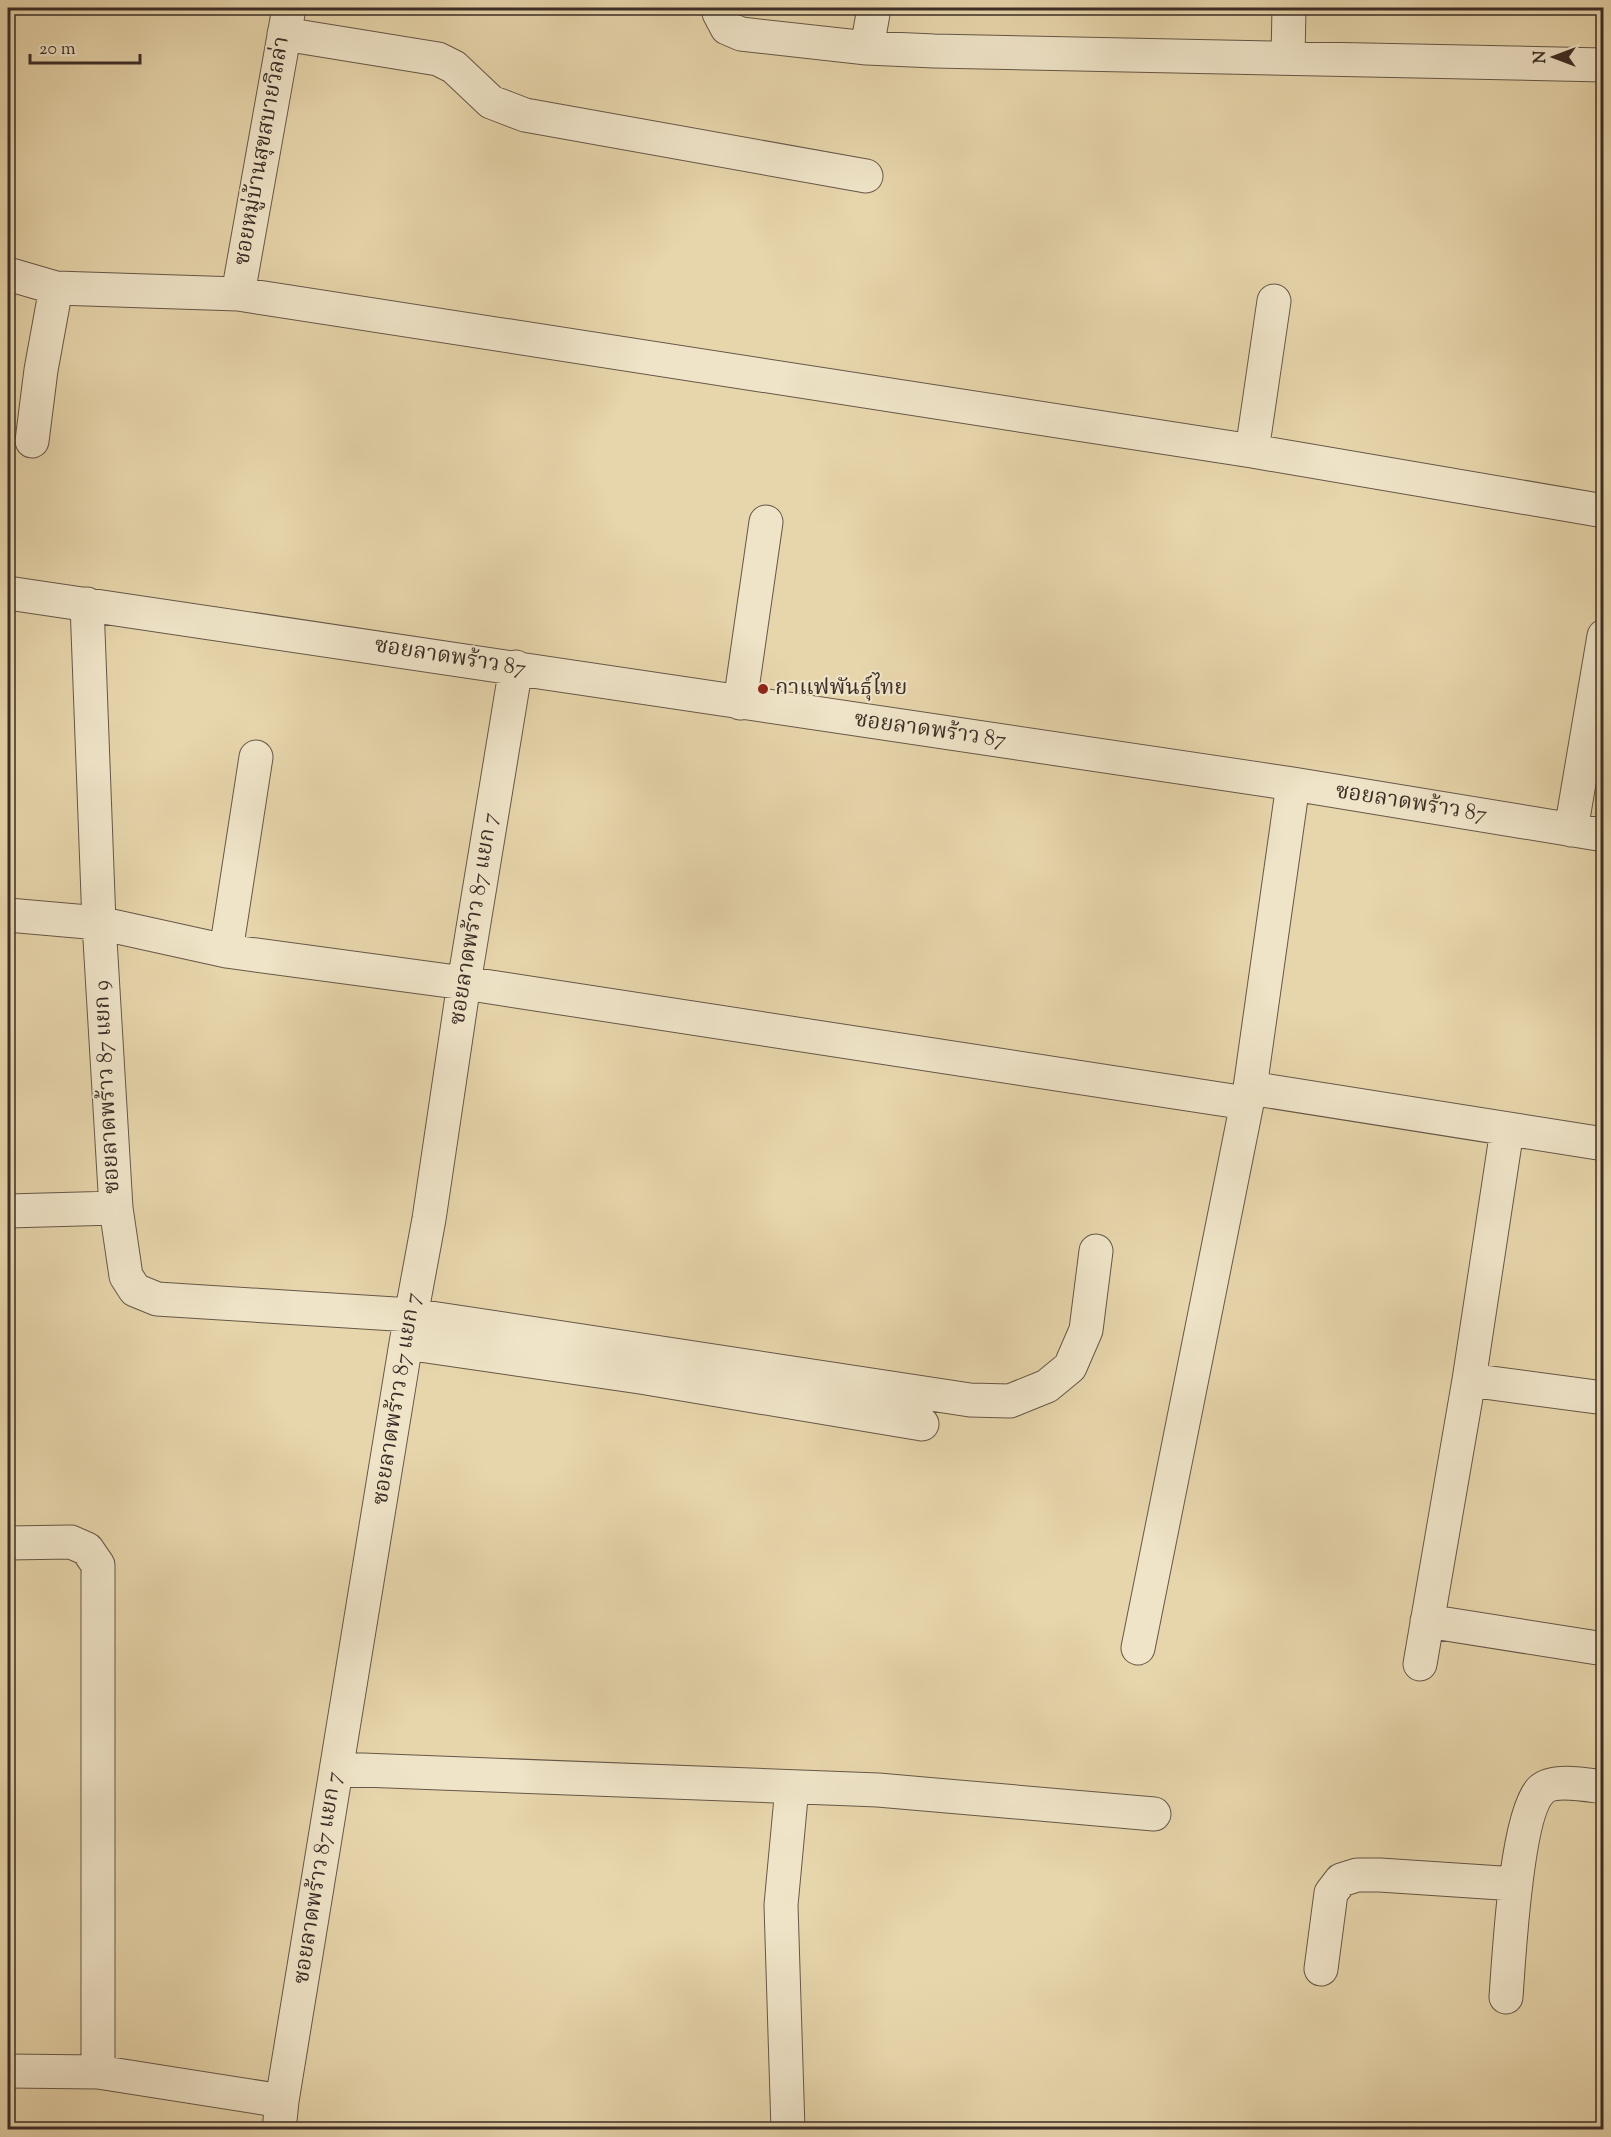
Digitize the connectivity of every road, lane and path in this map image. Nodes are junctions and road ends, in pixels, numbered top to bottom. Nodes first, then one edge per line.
1 (719, 8) edge
2 (874, 8) edge
3 (1289, 8) edge
4 (287, 21) edge
5 (867, 48) junction
6 (1288, 58) junction
7 (1604, 64) edge
8 (866, 176) dead end
9 (8, 274) edge
10 (56, 288) junction
11 (238, 294) junction
12 (1274, 301) dead end
13 (32, 441) dead end
14 (1252, 451) junction
15 (1604, 512) edge
16 (766, 522) dead end
17 (8, 593) edge
18 (87, 604) junction
19 (1604, 636) edge
20 (516, 667) junction
21 (740, 703) junction
22 (256, 757) dead end
23 (1293, 784) junction
24 (1571, 830) junction
25 (1604, 835) edge
26 (8, 915) edge
27 (99, 923) junction
28 (226, 951) junction
29 (464, 983) junction
30 (1248, 1096) junction
31 (1507, 1130) junction
32 (1604, 1144) edge
33 (116, 1208) junction
34 (8, 1211) edge
35 (1096, 1251) dead end
36 (409, 1329) junction
37 (1469, 1380) junction
38 (1604, 1398) edge
39 (922, 1425) dead end
40 (8, 1543) edge
41 (1427, 1621) junction
42 (1138, 1648) dead end
43 (1604, 1649) edge
44 (1420, 1664) dead end
45 (337, 1769) junction
46 (792, 1786) junction
47 (1604, 1787) edge
48 (1154, 1814) dead end
49 (1516, 1884) junction
50 (1321, 1969) dead end
51 (1506, 1997) dead end
52 (8, 2071) edge
53 (98, 2072) junction
54 (280, 2115) edge
55 (788, 2130) edge

1 - 5 street
2 - 5 street
3 - 6 street
4 - 8 street
4 - 11 street, ซอยหมู่บ้านสุขสบายวิลล่า
5 - 6 street
6 - 7 street
9 - 10 street
10 - 11 street
10 - 13 street
11 - 14 street
12 - 14 street
14 - 15 street
16 - 21 street
17 - 18 street, ซอยลาดพร้าว 87
18 - 20 street, ซอยลาดพร้าว 87
18 - 27 street, ซอยลาดพร้าว 87 แยก 9
19 - 24 street
20 - 21 street, ซอยลาดพร้าว 87
20 - 29 street, ซอยลาดพร้าว 87 แยก 7
21 - 23 street, ซอยลาดพร้าว 87
22 - 28 street
23 - 24 street, ซอยลาดพร้าว 87
23 - 30 street
24 - 25 street, ซอยลาดพร้าว 87
26 - 27 street
27 - 28 street
27 - 33 street, ซอยลาดพร้าว 87 แยก 9
28 - 29 street
29 - 30 street
29 - 36 street, ซอยลาดพร้าว 87 แยก 7
30 - 31 street
30 - 42 street
31 - 32 street
31 - 37 street
33 - 34 street
33 - 36 street, ซอยลาดพร้าว 87 แยก 9
35 - 36 street
36 - 39 street
36 - 45 street, ซอยลาดพร้าว 87 แยก 7
37 - 38 street
37 - 41 street
40 - 53 street
41 - 43 street
41 - 44 street
45 - 46 street
45 - 54 street, ซอยลาดพร้าว 87 แยก 7
46 - 48 street
46 - 55 street
47 - 49 street
49 - 50 street
49 - 51 street
52 - 53 street
53 - 54 street

